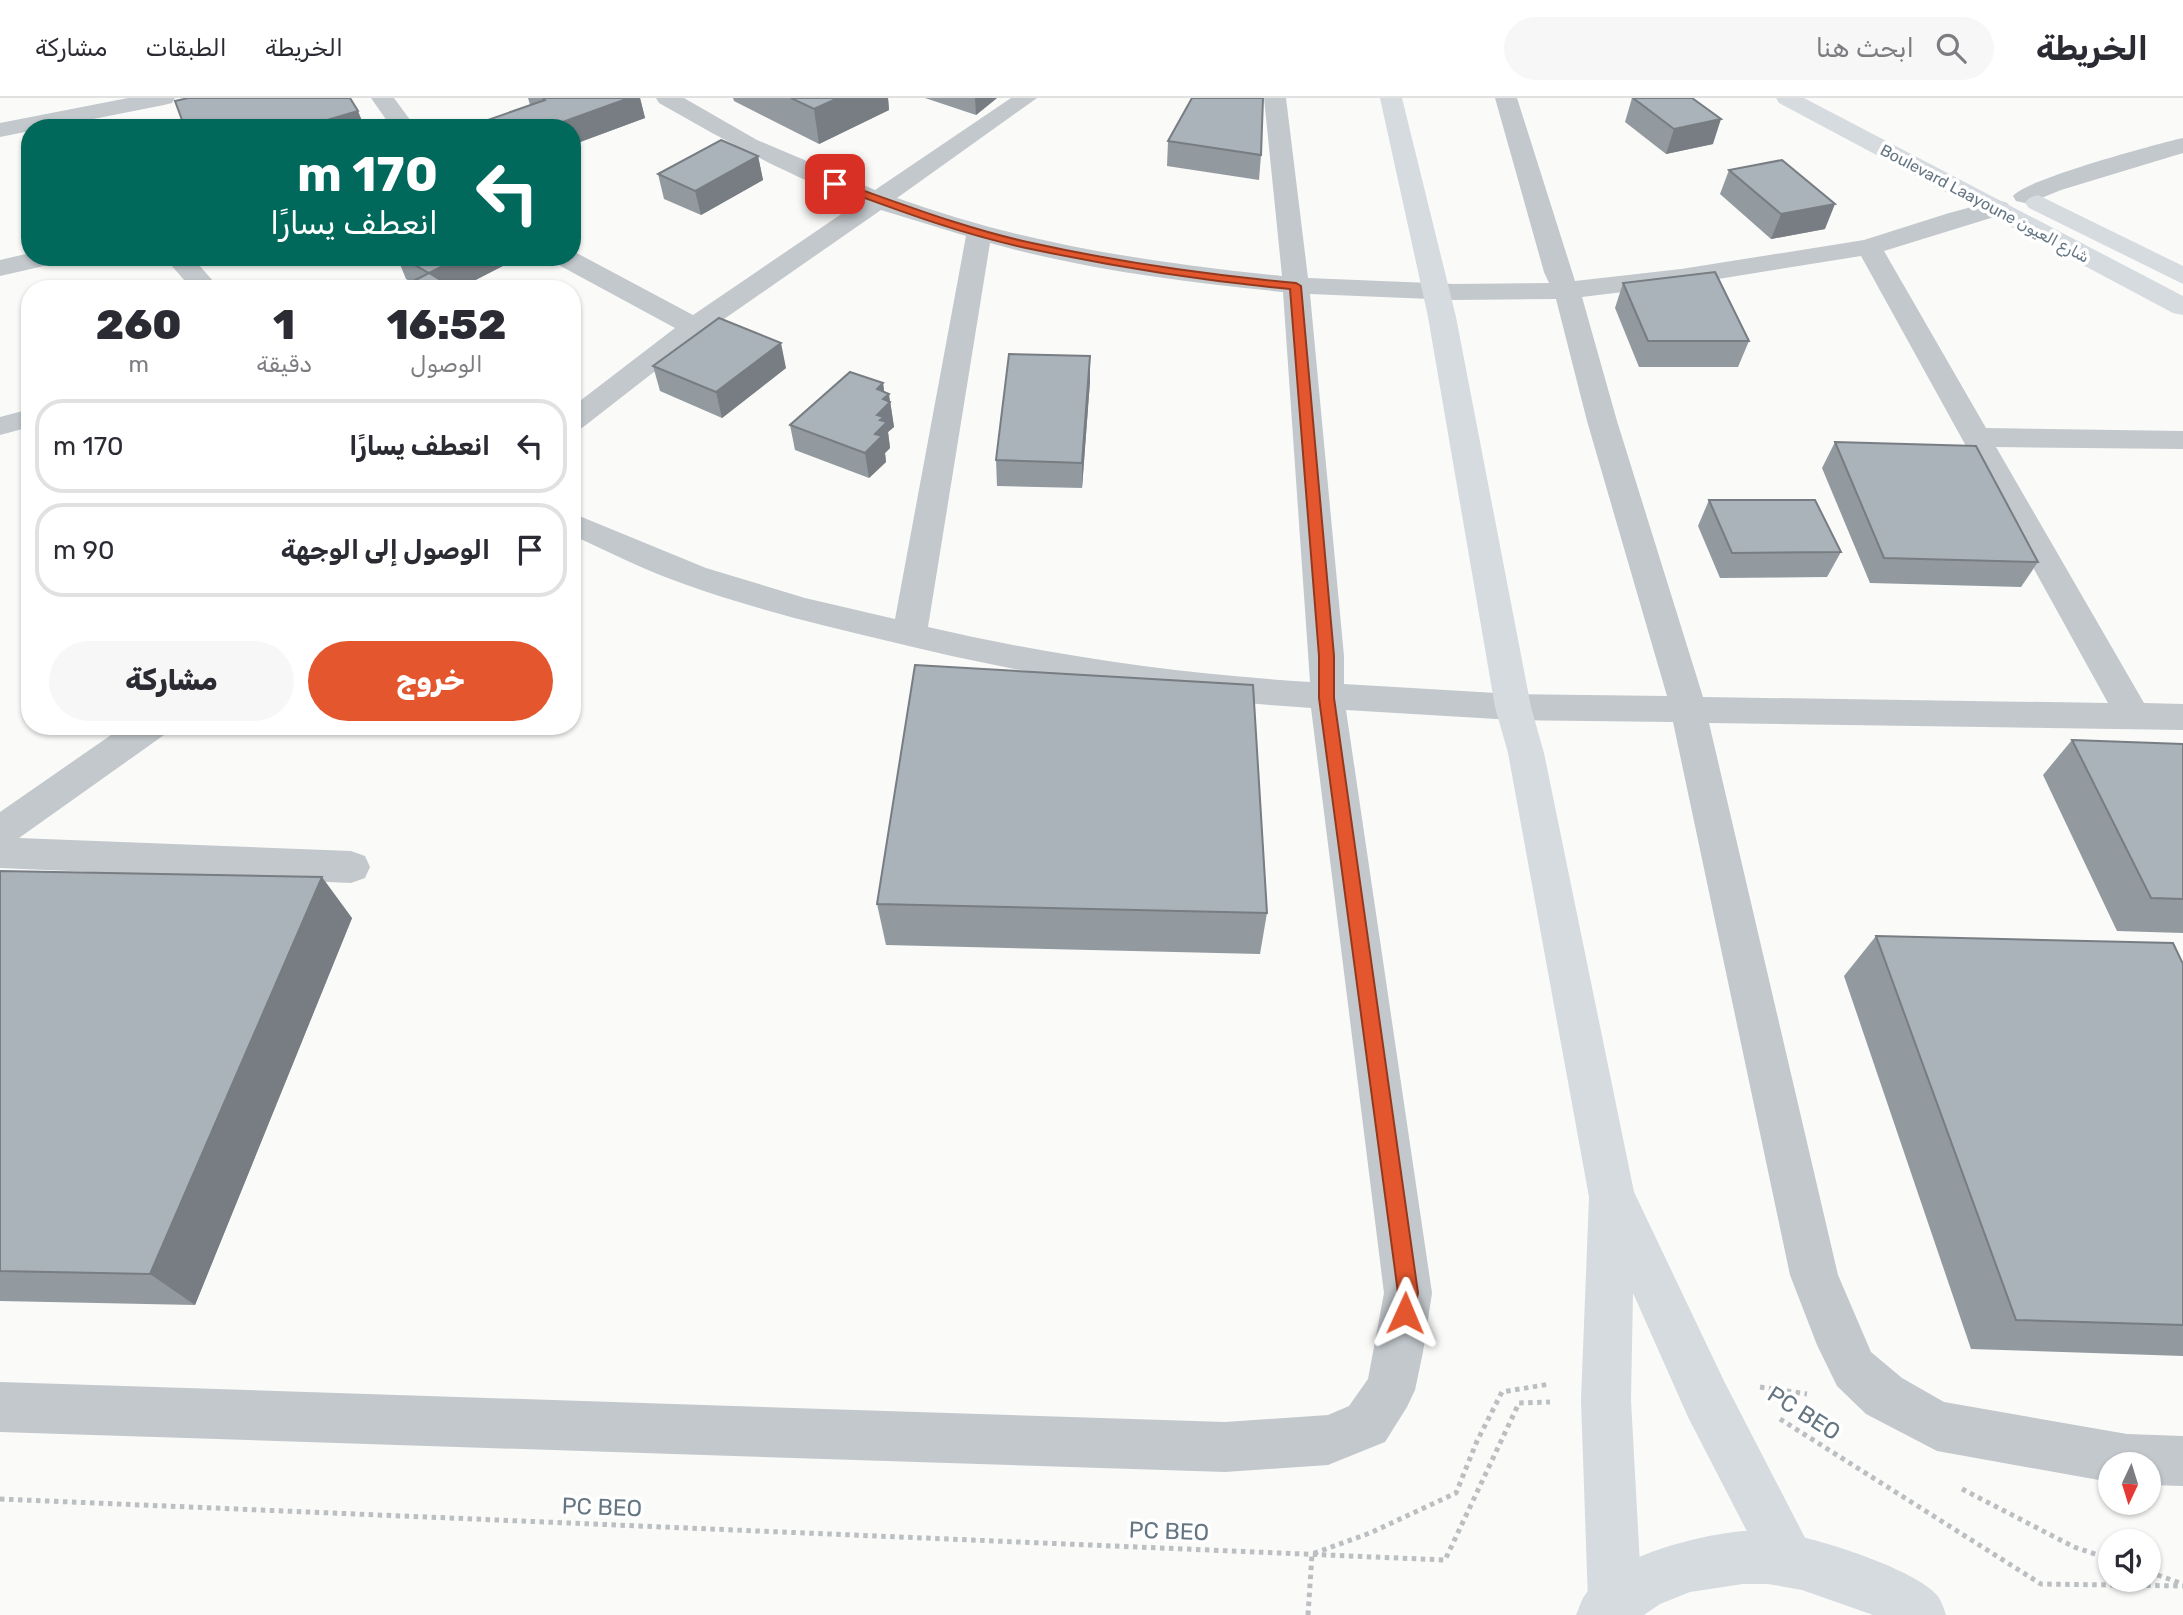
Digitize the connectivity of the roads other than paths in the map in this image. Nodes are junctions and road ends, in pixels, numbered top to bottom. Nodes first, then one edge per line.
1 (163, 98) edge
2 (382, 98) edge
3 (667, 98) edge
4 (1026, 98) edge
5 (1275, 98) edge
6 (1391, 98) edge
7 (1506, 98) edge
8 (1787, 98) edge
9 (1834, 98) edge
10 (106, 112) edge
11 (65, 119) edge
12 (397, 119) edge
13 (21, 126) edge
14 (0, 130) edge
15 (2183, 145) edge
16 (1977, 172) dead end
17 (2000, 196) junction
18 (2025, 196) junction
19 (878, 201) junction
20 (979, 233) junction
21 (1869, 247) junction
22 (21, 263) edge
23 (185, 266) edge
24 (581, 266) edge
25 (0, 268) edge
26 (2183, 276) edge
27 (199, 280) edge
28 (1296, 286) junction
29 (1566, 290) junction
30 (1436, 291) junction
31 (2183, 307) edge
32 (694, 327) junction
33 (581, 415) edge
34 (21, 420) edge
35 (0, 426) edge
36 (1977, 437) junction
37 (2183, 440) edge
38 (581, 527) edge
39 (909, 636) junction
40 (1327, 698) junction
41 (1513, 707) junction
42 (1687, 709) junction
43 (2133, 716) junction
44 (2183, 717) edge
45 (138, 735) edge
46 (0, 832) edge
47 (0, 853) edge
48 (351, 867) dead end
49 (1612, 1197) junction
50 (0, 1407) edge
51 (2183, 1461) edge
52 (1791, 1561) junction
53 (1609, 1608) edge
54 (1919, 1615) edge

1 - 10 street
2 - 12 street
3 - 19 street
4 - 19 street
5 - 28 street
6 - 30 street
7 - 29 street
8 - 17 street, Boulevard Laayoune شارع العيون
9 - 16 street, Boulevard Laayoune شارع العيون
10 - 11 street
13 - 14 street
15 - 18 street
17 - 18 street, Boulevard Laayoune شارع العيون
17 - 21 street
17 - 31 street, Boulevard Laayoune شارع العيون
18 - 26 street, Boulevard Laayoune شارع العيون
19 - 20 street
19 - 32 street
20 - 28 street
20 - 39 street
21 - 29 street
21 - 36 street
22 - 25 street
23 - 27 street
24 - 32 street
28 - 30 street
28 - 40 street
29 - 30 street
29 - 42 street
30 - 41 street
32 - 33 street
34 - 35 street
36 - 37 street
36 - 43 street
38 - 39 street
39 - 40 street
40 - 41 street
40 - 50 street
41 - 42 street
41 - 49 street
42 - 43 street
42 - 51 street
43 - 44 street
45 - 46 street
47 - 48 street
49 - 52 street
49 - 53 street
52 - 53 street
52 - 54 street

